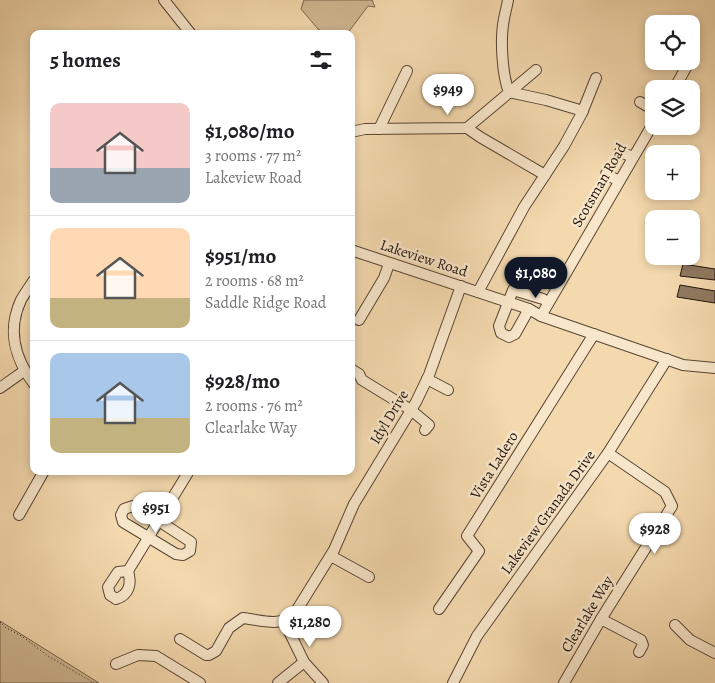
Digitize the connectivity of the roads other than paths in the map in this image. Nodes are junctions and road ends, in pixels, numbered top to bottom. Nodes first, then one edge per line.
1 (164, 0) edge
2 (508, 0) edge
3 (188, 30) edge
4 (407, 70) dead end
5 (536, 70) dead end
6 (596, 78) dead end
7 (510, 92) junction
8 (640, 102) dead end
9 (645, 105) edge
10 (583, 111) junction
11 (467, 128) junction
12 (379, 129) junction
13 (355, 131) edge
14 (646, 135) edge
15 (620, 152) dead end
16 (633, 157) junction
17 (606, 174) dead end
18 (545, 175) junction
19 (619, 181) junction
20 (355, 251) edge
21 (389, 264) junction
22 (461, 286) junction
23 (30, 289) edge
24 (478, 292) junction
25 (529, 295) junction
26 (543, 299) dead end
27 (508, 302) junction
28 (528, 308) junction
29 (541, 316) junction
30 (359, 320) dead end
31 (594, 334) junction
32 (667, 359) junction
33 (715, 368) edge
34 (24, 371) junction
35 (355, 372) edge
36 (30, 379) edge
37 (427, 380) junction
38 (0, 388) edge
39 (448, 390) dead end
40 (411, 410) junction
41 (425, 430) dead end
42 (608, 453) junction
43 (42, 475) edge
44 (187, 475) edge
45 (19, 515) dead end
46 (159, 521) junction
47 (149, 538) junction
48 (331, 556) junction
49 (128, 571) dead end
50 (369, 578) dead end
51 (439, 609) dead end
52 (601, 618) junction
53 (284, 622) junction
54 (675, 624) dead end
55 (180, 639) dead end
56 (639, 652) dead end
57 (715, 653) edge
58 (304, 662) junction
59 (116, 664) dead end
60 (200, 683) edge
61 (278, 683) edge
62 (323, 683) edge
63 (453, 683) edge
64 (564, 683) edge

1 - 3 street
2 - 7 street
4 - 12 street
5 - 7 street
6 - 10 street
7 - 10 street
7 - 11 street
8 - 9 street
10 - 18 street
11 - 12 street
11 - 18 street
12 - 13 street
14 - 16 street, Scotsman Road
15 - 16 street
16 - 19 street, Scotsman Road
17 - 19 street
18 - 24 street
19 - 29 street, Scotsman Road
20 - 21 street, Lakeview Road
21 - 22 street, Lakeview Road
21 - 30 street
22 - 24 street, Lakeview Road
22 - 37 street, Idyl Drive
23 - 34 street
24 - 27 street, Lakeview Road
25 - 26 street
25 - 27 street
25 - 28 street
27 - 28 street, Lakeview Road
27 - 28 street
28 - 29 street, Lakeview Road
29 - 31 street, Lakeview Road
31 - 32 street, Lakeview Road
31 - 51 street, Vista Ladero
32 - 33 street, Lakeview Road
32 - 42 street, Lakeview Granada Drive
34 - 36 street
34 - 38 street
35 - 40 street
37 - 39 street
37 - 40 street, Idyl Drive
40 - 41 street
40 - 48 street, Idyl Drive
42 - 52 street, Clearlake Way
42 - 63 street, Lakeview Granada Drive
43 - 45 street
44 - 46 street
46 - 47 street
46 - 47 street
46 - 47 street
47 - 49 street
48 - 50 street
48 - 53 street, Idyl Drive
52 - 56 street
52 - 64 street, Clearlake Way
53 - 55 street
53 - 58 street
54 - 57 street
58 - 61 street
58 - 62 street
59 - 60 street

